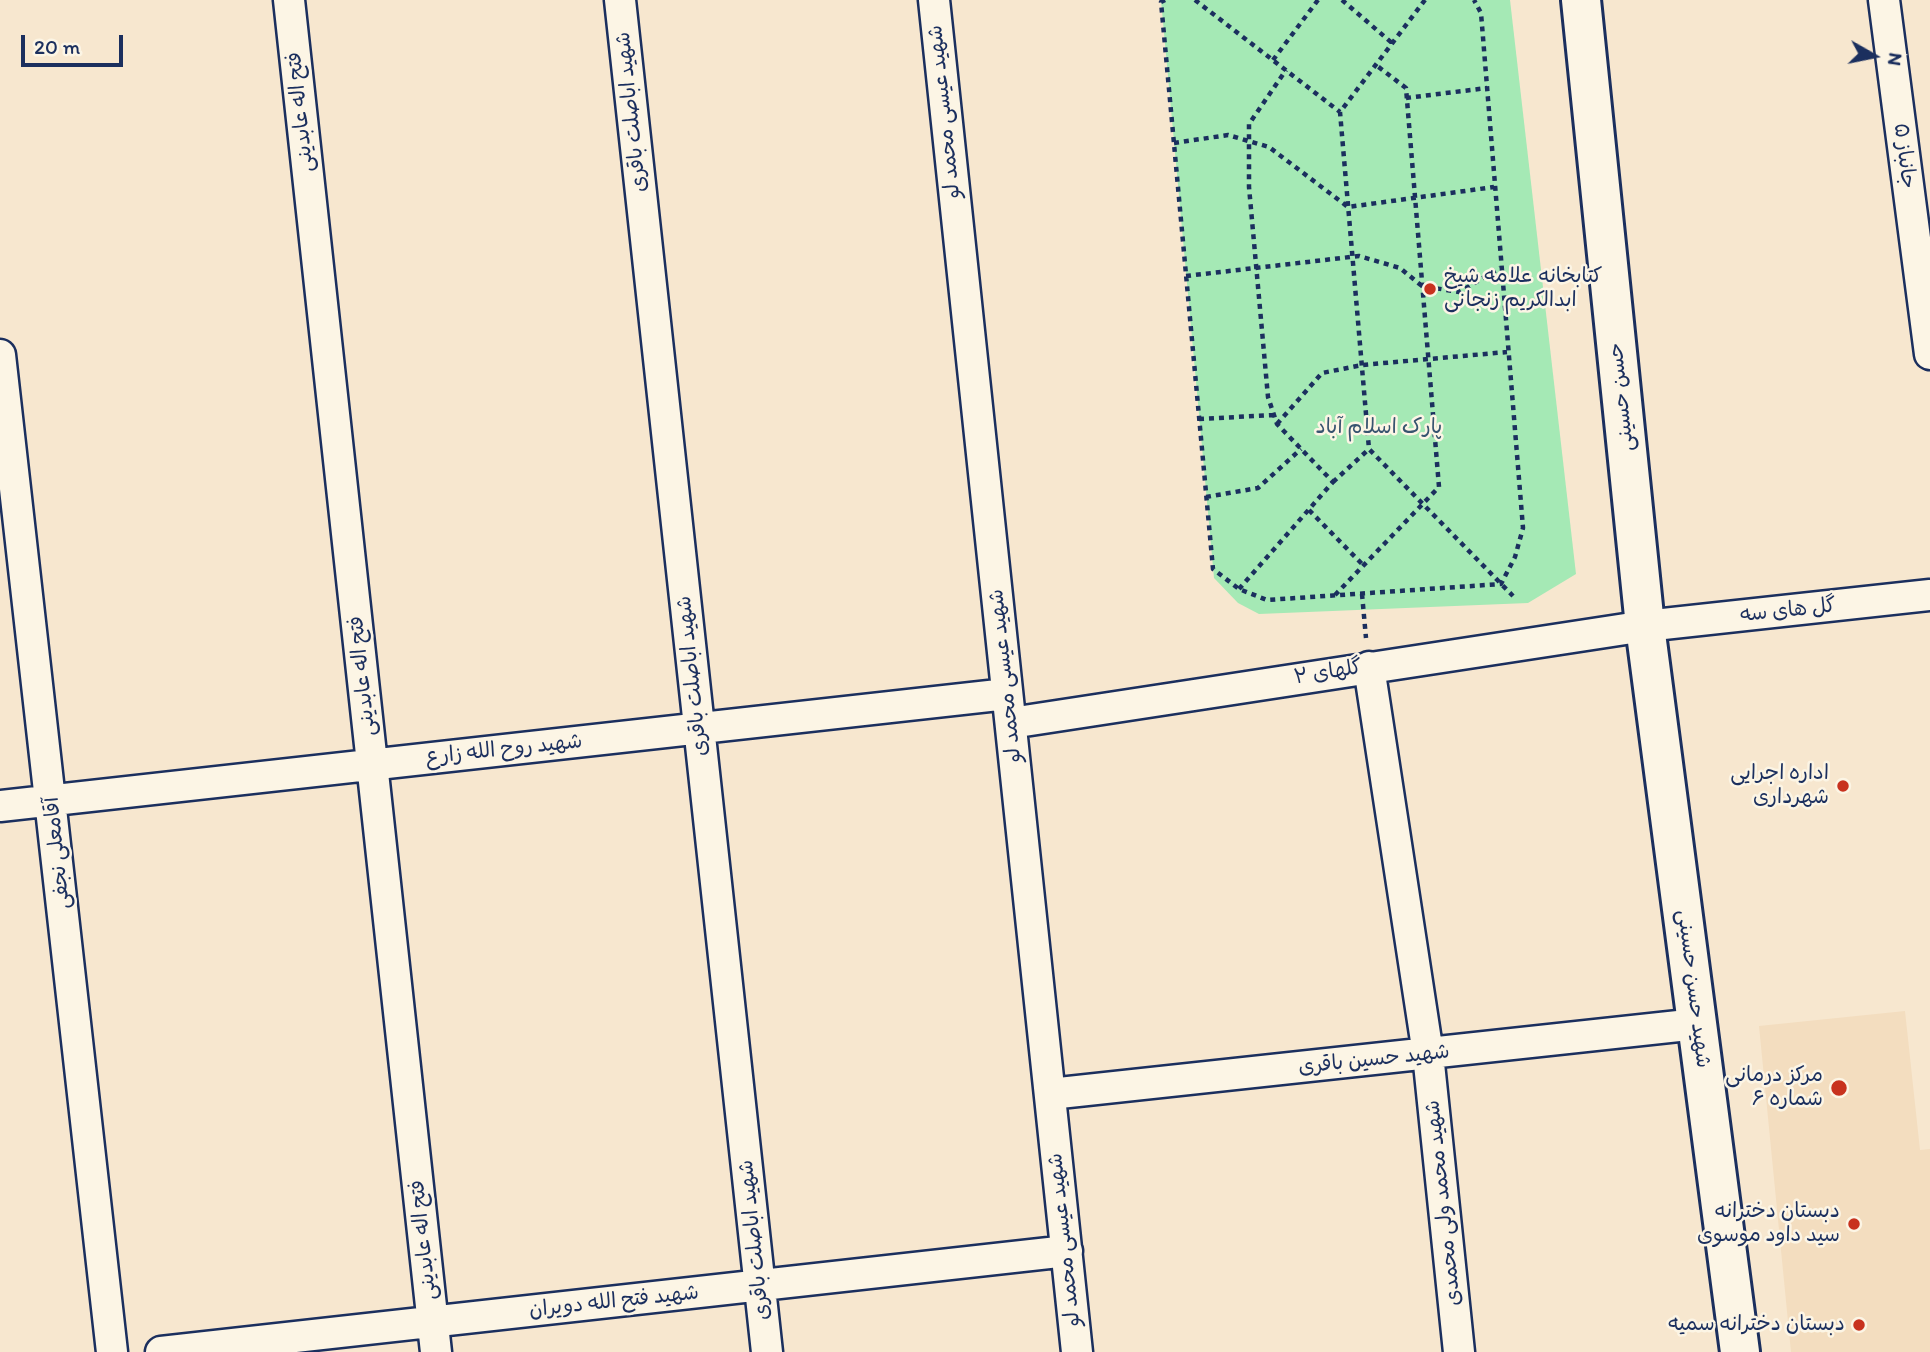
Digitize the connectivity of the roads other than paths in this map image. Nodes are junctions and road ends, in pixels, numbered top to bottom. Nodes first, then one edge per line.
1 (289, 0) edge
2 (620, 0) edge
3 (933, 0) edge
4 (1581, 0) edge
5 (1884, 0) edge
6 (1930, 354) edge
7 (0, 355) edge
8 (1930, 595) edge
9 (1645, 626) junction
10 (1369, 667) junction
11 (1009, 708) junction
12 (699, 728) junction
13 (373, 764) junction
14 (52, 800) junction
15 (0, 806) edge
16 (1698, 1024) junction
17 (1428, 1054) junction
18 (1050, 1094) junction
19 (1067, 1251) junction
20 (760, 1285) junction
21 (433, 1322) junction
22 (113, 1352) edge
23 (162, 1352) edge
24 (436, 1352) edge
25 (767, 1352) edge
26 (1077, 1352) edge
27 (1460, 1352) edge
28 (1740, 1352) edge

1 - 13 street, فتح اله عابدینی
2 - 12 street, شهید اباصلت باقری
3 - 11 street, شهید عیسی محمد لو
4 - 9 street, حسن حسینی
5 - 6 street, جانباز ۵
7 - 14 street, آقامعلی نجفی
8 - 9 street, گل های سه
9 - 10 street, گلهای ۲
9 - 16 street, شهید حسن حسینی
10 - 11 street, گلهای ۲
10 - 17 street, شهید محمد ولی محمدی
11 - 12 street, شهید روح الله زارع
11 - 18 street, شهید عیسی محمد لو
12 - 13 street, شهید روح الله زارع
12 - 20 street, شهید اباصلت باقری
13 - 14 street, شهید روح الله زارع
13 - 21 street, فتح اله عابدینی
14 - 15 street, شهید روح الله زارع
14 - 22 street, آقامعلی نجفی
16 - 17 street, شهید حسین باقری
16 - 28 street, شهید حسن حسینی
17 - 18 street, شهید حسین باقری
17 - 27 street, شهید محمد ولی محمدی
18 - 19 street, شهید عیسی محمد لو
19 - 20 street, شهید فتح الله دویران
19 - 26 street, شهید عیسی محمد لو
20 - 21 street, شهید فتح الله دویران
20 - 25 street, شهید اباصلت باقری
21 - 23 street, شهید فتح الله دویران
21 - 24 street, فتح اله عابدینی

